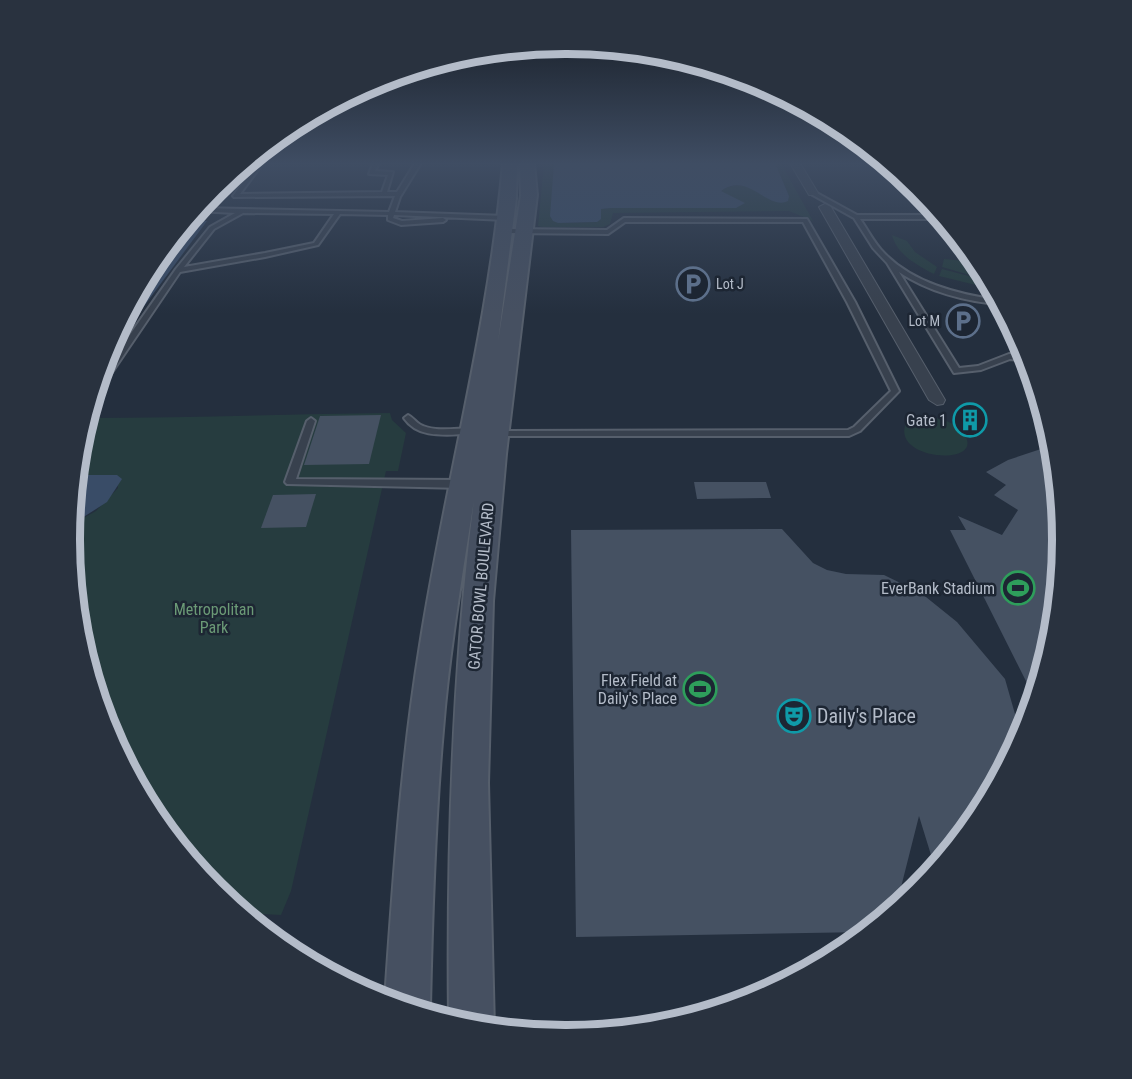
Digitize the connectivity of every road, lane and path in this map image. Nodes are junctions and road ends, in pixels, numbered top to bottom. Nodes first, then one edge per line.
1 (238, 213) edge
2 (306, 213) edge
3 (510, 213) edge
4 (519, 213) edge
5 (829, 213) edge
6 (849, 213) edge
7 (337, 214) junction
8 (391, 214) joint
9 (856, 217) junction
10 (929, 217) edge
11 (511, 227) junction
12 (890, 264) junction
13 (178, 270) junction
14 (987, 299) edge
15 (1016, 356) edge
16 (113, 365) edge
17 (938, 400) dead end
18 (408, 418) dead end
19 (311, 421) dead end
20 (484, 432) junction
21 (463, 484) junction
22 (407, 998) edge
23 (473, 1016) edge

1 - 13 lane
2 - 7 lane
3 - 11 main road, GATOR BOWL BOULEVARD
4 - 11 main road, GATOR BOWL BOULEVARD
5 - 17 street
6 - 9 lane
7 - 8 lane
7 - 13 lane
8 - 11 lane
9 - 10 lane
9 - 12 lane
11 - 20 main road, GATOR BOWL BOULEVARD
11 - 20 lane
12 - 14 lane
12 - 15 lane
13 - 16 lane
18 - 20 lane
19 - 21 lane
20 - 21 main road, GATOR BOWL BOULEVARD
20 - 23 main road, GATOR BOWL BOULEVARD
21 - 22 main road, GATOR BOWL BOULEVARD

